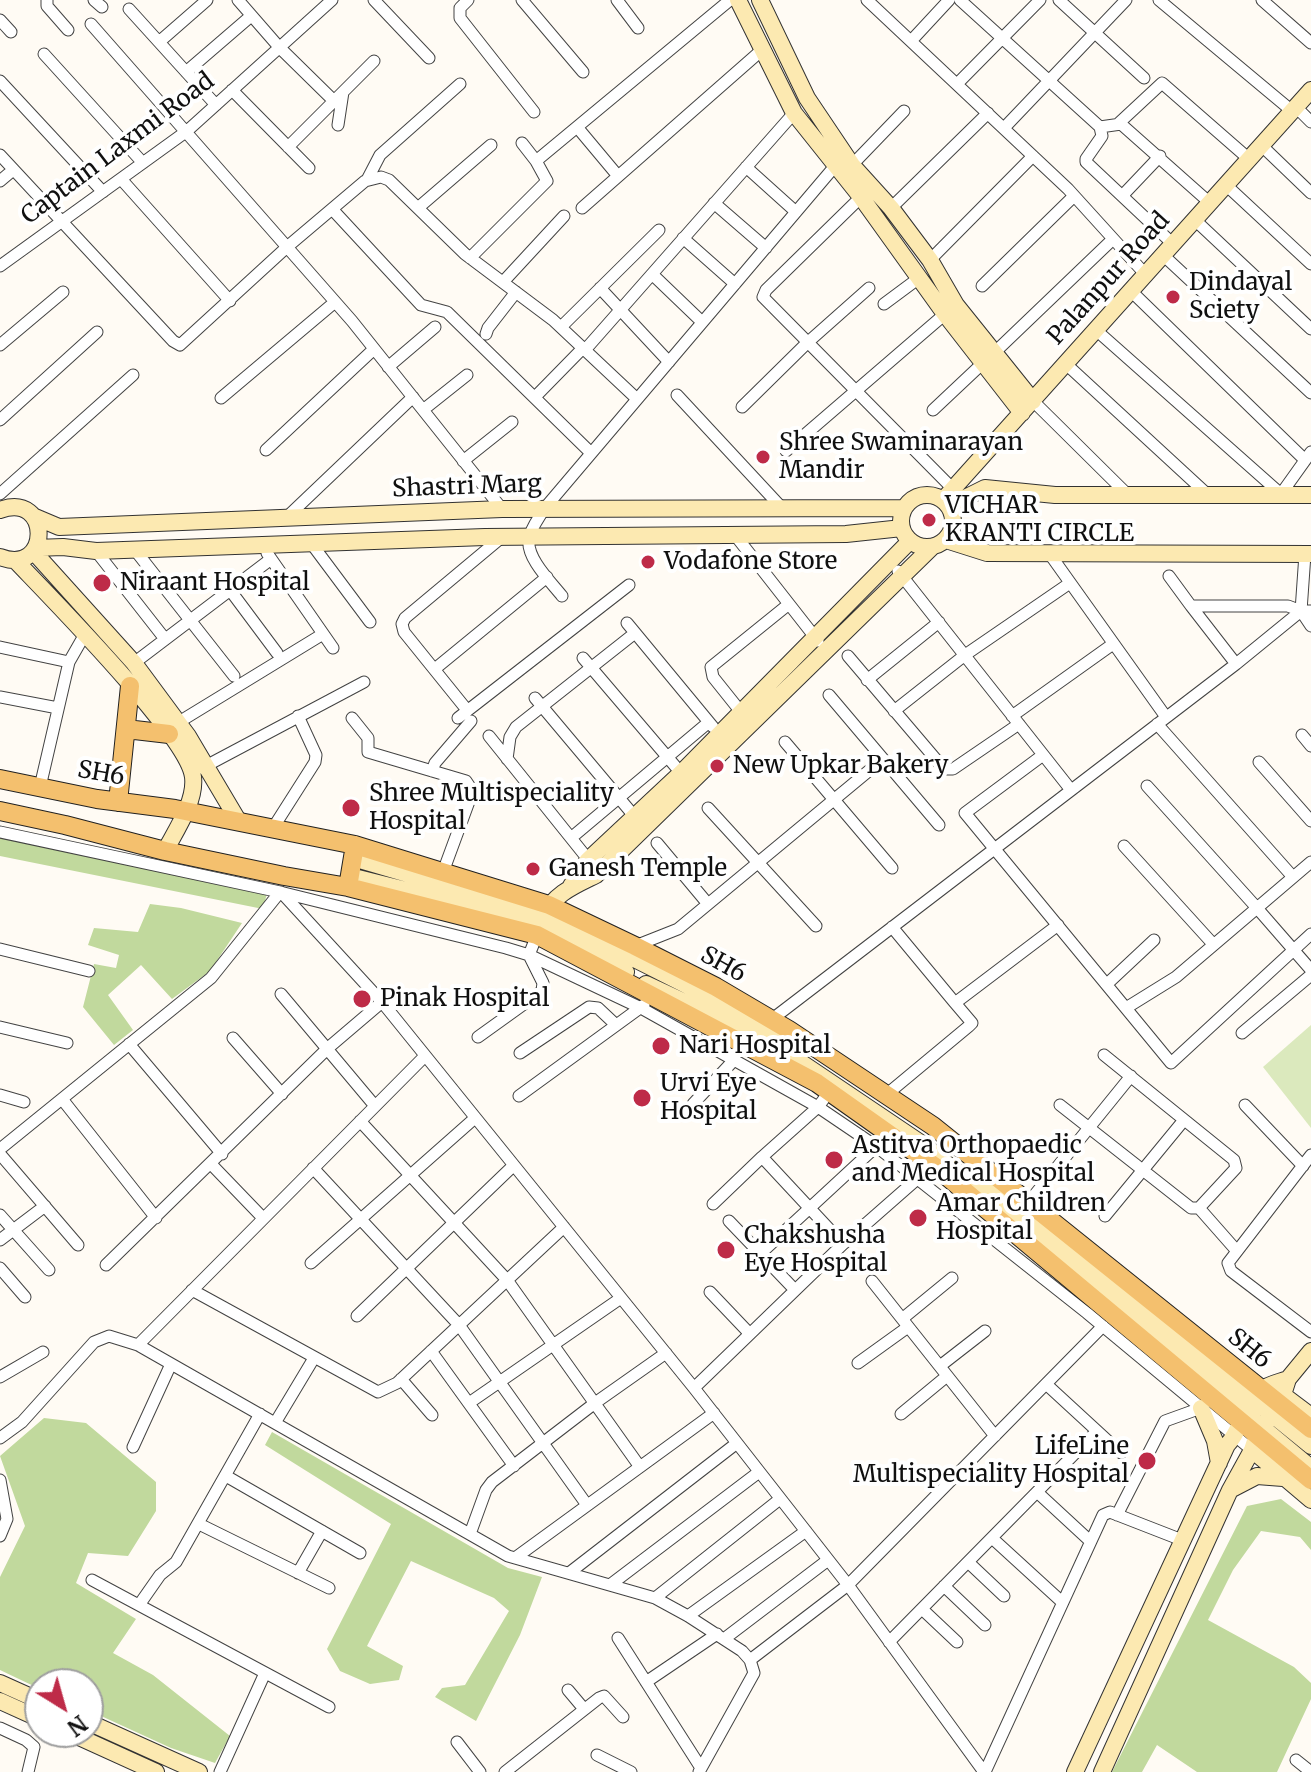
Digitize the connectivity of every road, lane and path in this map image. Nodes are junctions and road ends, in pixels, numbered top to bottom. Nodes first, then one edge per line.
1 (47, 0) edge
2 (207, 0) edge
3 (238, 0) edge
4 (332, 0) edge
5 (374, 0) edge
6 (393, 0) edge
7 (468, 0) edge
8 (522, 0) edge
9 (617, 0) edge
10 (730, 0) edge
11 (738, 0) edge
12 (760, 0) edge
13 (867, 0) edge
14 (949, 0) edge
15 (960, 0) edge
16 (1040, 0) edge
17 (1059, 0) edge
18 (1126, 0) edge
19 (1159, 0) edge
20 (1262, 0) edge
21 (129, 9) dead end
22 (383, 10) junction
23 (251, 16) junction
24 (0, 20) edge
25 (91, 24) dead end
26 (638, 28) dead end
27 (68, 30) dead end
28 (11, 32) dead end
29 (1095, 33) junction
30 (1003, 38) junction
31 (911, 41) junction
32 (159, 42) junction
33 (1311, 43) edge
34 (279, 47) junction
35 (763, 49) junction
36 (44, 54) dead end
37 (429, 58) dead end
38 (374, 61) dead end
39 (186, 72) junction
40 (583, 72) dead end
41 (1144, 78) dead end
42 (1049, 80) junction
43 (0, 81) edge
44 (460, 84) dead end
45 (957, 84) junction
46 (232, 90) junction
47 (1311, 90) edge
48 (339, 96) junction
49 (216, 105) junction
50 (1294, 109) junction
51 (904, 111) dead end
52 (534, 112) dead end
53 (794, 113) junction
54 (988, 113) junction
55 (1311, 122) edge
56 (1119, 123) junction
57 (338, 125) dead end
58 (577, 127) junction
59 (1100, 127) junction
60 (1004, 128) junction
61 (187, 131) junction
62 (522, 143) dead end
63 (491, 145) dead end
64 (1261, 145) junction
65 (288, 147) junction
66 (0, 155) edge
67 (1033, 156) junction
68 (1160, 156) junction
69 (1249, 159) junction
70 (536, 161) junction
71 (143, 163) junction
72 (844, 166) junction
73 (746, 167) junction
74 (309, 168) dead end
75 (13, 170) junction
76 (618, 176) junction
77 (121, 179) junction
78 (367, 180) junction
79 (0, 181) edge
80 (1226, 185) junction
81 (103, 192) junction
82 (1311, 193) edge
83 (1074, 196) junction
84 (1122, 196) junction
85 (861, 197) junction
86 (714, 203) junction
87 (1210, 203) junction
88 (419, 207) junction
89 (582, 208) dead end
90 (891, 208) junction
91 (332, 209) junction
92 (796, 212) junction
93 (564, 216) dead end
94 (1195, 220) junction
95 (62, 222) junction
96 (659, 230) dead end
97 (683, 238) junction
98 (1113, 239) junction
99 (287, 247) junction
100 (766, 248) junction
101 (1168, 250) junction
102 (470, 258) junction
103 (930, 260) junction
104 (1311, 264) edge
105 (0, 266) edge
106 (652, 274) junction
107 (1146, 275) junction
108 (919, 278) junction
109 (503, 282) junction
110 (735, 284) junction
111 (982, 286) dead end
112 (600, 288) junction
113 (869, 288) dead end
114 (1131, 291) junction
115 (63, 292) dead end
116 (516, 292) junction
117 (230, 301) junction
118 (335, 302) junction
119 (884, 304) dead end
120 (619, 311) junction
121 (945, 314) junction
122 (702, 322) junction
123 (435, 327) dead end
124 (561, 327) junction
125 (1311, 329) edge
126 (1096, 330) junction
127 (97, 332) dead end
128 (486, 334) dead end
129 (807, 343) junction
130 (0, 345) edge
131 (374, 349) junction
132 (584, 349) junction
133 (989, 358) junction
134 (669, 362) junction
135 (1066, 364) junction
136 (388, 367) junction
137 (133, 375) dead end
138 (467, 375) dead end
139 (855, 391) junction
140 (1311, 393) edge
141 (677, 395) dead end
142 (413, 397) junction
143 (535, 397) junction
144 (221, 398) dead end
145 (637, 399) junction
146 (742, 407) dead end
147 (1028, 407) junction
148 (423, 410) junction
149 (933, 410) dead end
150 (0, 420) edge
151 (512, 422) dead end
152 (266, 450) dead end
153 (786, 451) dead end
154 (591, 453) junction
155 (1308, 456) edge
156 (463, 461) junction
157 (0, 494) edge
158 (1207, 494) junction
159 (1281, 494) junction
160 (1128, 495) junction
161 (1311, 495) edge
162 (948, 498) junction
163 (781, 507) junction
164 (904, 508) junction
165 (502, 509) junction
166 (544, 509) junction
167 (0, 510) edge
168 (33, 516) junction
169 (286, 518) junction
170 (735, 535) junction
171 (906, 535) junction
172 (529, 536) junction
173 (502, 537) junction
174 (311, 543) junction
175 (939, 543) junction
176 (34, 550) junction
177 (135, 550) junction
178 (96, 551) junction
179 (266, 552) junction
180 (1049, 553) junction
181 (1308, 554) edge
182 (8, 559) edge
183 (890, 560) junction
184 (1169, 576) dead end
185 (547, 577) junction
186 (903, 577) junction
187 (1070, 583) junction
188 (629, 585) dead end
189 (230, 590) junction
190 (562, 596) dead end
191 (789, 604) junction
192 (1191, 606) junction
193 (1306, 611) edge
194 (189, 621) junction
195 (370, 622) dead end
196 (939, 622) junction
197 (1311, 626) edge
198 (85, 634) junction
199 (323, 634) junction
200 (165, 639) junction
201 (820, 644) junction
202 (1113, 644) junction
203 (0, 647) edge
204 (317, 647) dead end
205 (333, 648) dead end
206 (277, 653) dead end
207 (965, 655) junction
208 (848, 656) dead end
209 (69, 662) junction
210 (587, 662) junction
211 (134, 663) junction
212 (1236, 664) junction
213 (436, 668) junction
214 (234, 676) dead end
215 (867, 680) junction
216 (364, 682) dead end
217 (130, 686) junction
218 (829, 695) dead end
219 (0, 697) edge
220 (539, 703) junction
221 (58, 708) junction
222 (894, 711) junction
223 (741, 712) junction
224 (298, 716) junction
225 (465, 716) junction
226 (352, 718) dead end
227 (1015, 720) junction
228 (1161, 721) junction
229 (174, 728) junction
230 (126, 729) junction
231 (719, 734) junction
232 (1302, 735) dead end
233 (489, 736) dead end
234 (785, 742) dead end
235 (1311, 746) edge
236 (1043, 755) junction
237 (667, 756) junction
238 (507, 759) junction
239 (883, 759) junction
240 (1259, 762) dead end
241 (200, 769) junction
242 (432, 771) junction
243 (681, 773) junction
244 (0, 779) edge
245 (1147, 786) dead end
246 (40, 787) junction
247 (1071, 790) junction
248 (618, 798) junction
249 (834, 799) junction
250 (118, 802) junction
251 (708, 808) dead end
252 (0, 811) edge
253 (185, 811) junction
254 (635, 817) junction
255 (1311, 821) edge
256 (239, 822) junction
257 (939, 825) dead end
258 (273, 828) junction
259 (0, 832) edge
260 (571, 838) junction
261 (657, 843) dead end
262 (1124, 846) dead end
263 (994, 849) junction
264 (161, 858) junction
265 (758, 862) junction
266 (1311, 862) edge
267 (351, 866) junction
268 (594, 866) junction
269 (892, 868) dead end
270 (443, 872) junction
271 (1293, 877) junction
272 (282, 884) junction
273 (708, 904) junction
274 (1257, 908) junction
275 (543, 919) junction
276 (1058, 925) junction
277 (816, 926) dead end
278 (892, 927) junction
279 (1311, 934) edge
280 (1154, 940) dead end
281 (1213, 944) junction
282 (635, 946) junction
283 (0, 949) edge
284 (1293, 950) junction
285 (529, 955) junction
286 (89, 971) dead end
287 (1311, 972) edge
288 (1107, 984) junction
289 (281, 994) dead end
290 (382, 1002) junction
291 (647, 1002) junction
292 (955, 1003) junction
293 (1126, 1008) junction
294 (771, 1020) junction
295 (615, 1024) junction
296 (0, 1027) edge
297 (1242, 1033) dead end
298 (478, 1037) dead end
299 (233, 1038) dead end
300 (67, 1043) dead end
301 (129, 1044) junction
302 (328, 1048) junction
303 (520, 1053) dead end
304 (1104, 1055) dead end
305 (425, 1056) junction
306 (734, 1060) junction
307 (1131, 1076) junction
308 (282, 1094) junction
309 (0, 1095) edge
310 (886, 1095) junction
311 (519, 1096) dead end
312 (62, 1099) junction
313 (824, 1099) junction
314 (24, 1102) dead end
315 (693, 1104) dead end
316 (1060, 1105) dead end
317 (1245, 1105) dead end
318 (375, 1106) junction
319 (475, 1118) junction
320 (1184, 1120) junction
321 (360, 1121) junction
322 (1089, 1128) junction
323 (882, 1140) junction
324 (0, 1151) edge
325 (222, 1154) junction
326 (1311, 1155) edge
327 (762, 1157) junction
328 (211, 1164) junction
329 (513, 1166) junction
330 (1303, 1166) junction
331 (313, 1168) junction
332 (1142, 1169) junction
333 (411, 1175) junction
334 (917, 1179) junction
335 (1028, 1203) junction
336 (713, 1204) dead end
337 (45, 1206) junction
338 (809, 1208) junction
339 (1199, 1208) junction
340 (0, 1215) edge
341 (1105, 1216) dead end
342 (156, 1218) junction
343 (263, 1218) junction
344 (360, 1219) junction
345 (729, 1221) dead end
346 (454, 1223) junction
347 (564, 1227) junction
348 (13, 1230) junction
349 (0, 1240) edge
350 (843, 1244) junction
351 (78, 1245) dead end
352 (1236, 1250) junction
353 (760, 1254) junction
354 (311, 1263) dead end
355 (106, 1265) dead end
356 (0, 1268) edge
357 (405, 1269) junction
358 (49, 1270) dead end
359 (952, 1278) dead end
360 (507, 1280) junction
361 (872, 1281) dead end
362 (192, 1290) junction
363 (795, 1290) junction
364 (710, 1292) dead end
365 (25, 1297) dead end
366 (621, 1298) junction
367 (357, 1316) dead end
368 (905, 1323) junction
369 (459, 1325) junction
370 (1103, 1326) junction
371 (985, 1331) dead end
372 (1311, 1332) edge
373 (750, 1334) junction
374 (553, 1344) junction
375 (138, 1345) junction
376 (431, 1351) junction
377 (1311, 1351) edge
378 (43, 1352) dead end
379 (666, 1353) junction
380 (314, 1358) junction
381 (858, 1363) dead end
382 (171, 1364) junction
383 (943, 1371) junction
384 (0, 1377) edge
385 (401, 1379) junction
386 (499, 1382) junction
387 (1046, 1384) junction
388 (694, 1388) junction
389 (469, 1403) junction
390 (595, 1403) junction
391 (1201, 1408) junction
392 (1262, 1412) junction
393 (714, 1413) junction
394 (260, 1414) junction
395 (901, 1414) dead end
396 (432, 1415) dead end
397 (1311, 1416) edge
398 (275, 1423) junction
399 (1311, 1429) edge
400 (1097, 1431) junction
401 (995, 1436) junction
402 (0, 1438) edge
403 (543, 1443) junction
404 (737, 1443) junction
405 (1311, 1446) edge
406 (133, 1447) dead end
407 (1121, 1453) dead end
408 (1219, 1463) junction
409 (514, 1466) junction
410 (640, 1467) junction
411 (1311, 1468) edge
412 (759, 1472) junction
413 (226, 1476) junction
414 (1283, 1478) junction
415 (0, 1480) edge
416 (1311, 1480) edge
417 (1230, 1490) junction
418 (1037, 1492) junction
419 (780, 1499) junction
420 (1311, 1500) edge
421 (587, 1505) junction
422 (1117, 1515) junction
423 (199, 1524) junction
424 (322, 1531) junction
425 (806, 1531) junction
426 (470, 1534) junction
427 (0, 1536) edge
428 (992, 1538) junction
429 (1182, 1540) junction
430 (1090, 1541) junction
431 (360, 1553) dead end
432 (515, 1558) junction
433 (828, 1560) junction
434 (968, 1562) junction
435 (298, 1573) junction
436 (569, 1573) junction
437 (92, 1580) dead end
438 (610, 1585) junction
439 (848, 1585) junction
440 (944, 1586) junction
441 (329, 1588) dead end
442 (1004, 1596) dead end
443 (655, 1598) junction
444 (1062, 1602) junction
445 (139, 1605) junction
446 (922, 1609) junction
447 (688, 1616) junction
448 (985, 1625) dead end
449 (720, 1637) junction
450 (618, 1638) dead end
451 (889, 1642) junction
452 (957, 1642) dead end
453 (750, 1660) junction
454 (265, 1673) junction
455 (646, 1682) junction
456 (0, 1683) edge
457 (568, 1690) dead end
458 (24, 1694) edge
459 (0, 1701) edge
460 (329, 1707) dead end
461 (584, 1709) junction
462 (24, 1712) edge
463 (623, 1717) dead end
464 (0, 1728) edge
465 (104, 1729) edge
466 (457, 1742) dead end
467 (103, 1748) edge
468 (597, 1755) dead end
469 (1296, 1760) dead end
470 (700, 1770) edge
471 (28, 1772) edge
472 (156, 1772) edge
473 (199, 1772) edge
474 (220, 1772) edge
475 (480, 1772) edge
476 (505, 1772) edge
477 (631, 1772) edge
478 (984, 1772) edge
479 (1075, 1772) edge
480 (1102, 1772) edge
481 (1311, 1772) edge

1 - 27 street
2 - 32 street
3 - 23 street
4 - 34 street, Captain Laxmi Road
5 - 22 street
6 - 22 street
7 - 52 street
8 - 40 street
9 - 26 street
10 - 58 street
11 - 35 street
12 - 72 street
13 - 31 street
14 - 31 street
15 - 30 street
16 - 30 street
17 - 29 street
18 - 29 street
19 - 50 street
20 - 33 street
21 - 32 street
22 - 37 street
23 - 34 street
23 - 39 street
24 - 28 street
25 - 61 street
29 - 41 street
29 - 42 street
30 - 42 street
30 - 45 street
31 - 45 street
32 - 39 street
34 - 46 street, Captain Laxmi Road
34 - 48 street
35 - 53 street
35 - 76 street
36 - 71 street
38 - 48 street
39 - 49 street
42 - 59 street
42 - 60 street
43 - 81 street
44 - 78 street
45 - 54 street
46 - 49 street, Captain Laxmi Road
46 - 65 street
47 - 50 street, Palanpur Road
48 - 57 street
48 - 65 street
49 - 61 street, Captain Laxmi Road
50 - 55 street
50 - 64 street, Palanpur Road
51 - 72 street
53 - 72 street
53 - 73 street
54 - 60 street
54 - 90 street
56 - 59 street
56 - 68 street
56 - 69 street
58 - 70 street
58 - 76 street
59 - 84 street
60 - 67 street
61 - 71 street, Captain Laxmi Road
61 - 99 street
62 - 70 street
63 - 88 street
64 - 69 street, Palanpur Road
64 - 82 street
65 - 74 street
66 - 75 street
67 - 83 street
67 - 103 street
68 - 84 street
68 - 87 street
69 - 80 street, Palanpur Road
70 - 102 street
71 - 77 street, Captain Laxmi Road
72 - 85 street
72 - 90 street
72 - 92 street
73 - 86 street
73 - 92 street
75 - 79 street
75 - 95 street
76 - 89 street
77 - 81 street, Captain Laxmi Road
77 - 117 street
78 - 88 street
78 - 91 street
80 - 87 street, Palanpur Road
80 - 104 street
81 - 95 street, Captain Laxmi Road
83 - 98 street
83 - 111 street
84 - 101 street
85 - 108 street
85 - 129 street
86 - 97 street
86 - 100 street
87 - 94 street, Palanpur Road
88 - 102 street
90 - 103 street
91 - 99 street
91 - 143 street
92 - 100 street
93 - 109 street
94 - 101 street, Palanpur Road
94 - 125 street
95 - 105 street, Captain Laxmi Road
95 - 117 street
96 - 112 street
97 - 106 street
97 - 110 street
98 - 107 street
98 - 133 street
99 - 117 street
99 - 118 street
100 - 110 street
101 - 107 street, Palanpur Road
101 - 140 street
102 - 109 street
103 - 133 street
106 - 120 street
106 - 122 street
107 - 114 street, Palanpur Road
108 - 119 street
108 - 121 street
109 - 116 street
110 - 122 street
112 - 120 street
112 - 124 street
113 - 129 street
114 - 126 street, Palanpur Road
114 - 155 street
115 - 130 street
116 - 124 street
116 - 128 street
118 - 131 street
118 - 144 street
120 - 132 street
120 - 134 street
121 - 133 street
121 - 139 street
122 - 134 street
123 - 136 street
124 - 132 street
126 - 135 street, Palanpur Road
126 - 159 street
127 - 150 street
129 - 139 street
129 - 146 street
131 - 136 street
131 - 152 street
132 - 143 street
132 - 145 street
133 - 147 street
133 - 149 street
134 - 145 street
135 - 147 street, Palanpur Road
135 - 158 street
136 - 142 street
137 - 157 street
138 - 148 street
139 - 153 street
139 - 162 street
141 - 163 street
142 - 148 street
142 - 169 street
143 - 154 street
145 - 154 street
147 - 160 street
147 - 162 street, Palanpur Road
148 - 156 street
151 - 156 street
154 - 166 street
155 - 159 street
156 - 165 street
158 - 159 street
158 - 160 street
159 - 161 street
160 - 162 street
162 - 164 street
162 - 175 street
163 - 164 street, Shastri Marg
163 - 166 street, Shastri Marg
164 - 171 street
165 - 166 street, Shastri Marg
165 - 169 street, Shastri Marg
166 - 172 street
167 - 168 street, Shastri Marg
168 - 169 street, Shastri Marg
168 - 176 street
170 - 171 street, Shastri Marg
170 - 172 street, Shastri Marg
170 - 191 street
171 - 175 street
171 - 183 street
172 - 173 street, Shastri Marg
172 - 185 street
173 - 174 street, Shastri Marg
173 - 213 street
174 - 179 street, Shastri Marg
174 - 195 street
175 - 180 street
175 - 186 street
176 - 178 street, Shastri Marg
176 - 182 street
176 - 211 street
177 - 178 street, Shastri Marg
177 - 179 street, Shastri Marg
177 - 194 street
178 - 200 street
179 - 189 street
179 - 199 street
180 - 181 street
180 - 187 street
181 - 193 street
182 - 198 street
183 - 186 street
183 - 201 street
184 - 192 street
185 - 190 street
185 - 213 street
186 - 196 street
186 - 201 street
187 - 202 street
187 - 207 street
188 - 225 street
189 - 194 street
189 - 206 street
191 - 201 street
191 - 223 street
192 - 193 street
192 - 212 street
193 - 197 street
193 - 212 street
194 - 200 street
194 - 214 street
196 - 207 street
196 - 215 street
198 - 209 street
198 - 217 street
199 - 204 street
199 - 205 street
199 - 229 street
200 - 211 street
201 - 223 street
201 - 231 street
202 - 227 street
202 - 228 street
203 - 209 street
207 - 222 street
207 - 227 street
208 - 215 street
209 - 221 street
210 - 220 street
210 - 231 street
210 - 237 street
211 - 229 street
212 - 228 street
213 - 225 street
215 - 222 street
216 - 224 street
217 - 229 street
217 - 230 main road
218 - 239 street
219 - 221 street
220 - 238 street
220 - 248 street
221 - 246 street
222 - 227 street
223 - 231 street
224 - 241 street
224 - 258 street
225 - 242 street
226 - 242 street
227 - 236 street
228 - 247 street
228 - 271 street
229 - 230 main road
229 - 241 street
230 - 250 main road
231 - 237 street
231 - 243 street
231 - 268 street
232 - 235 street
233 - 238 street
234 - 249 street
236 - 247 street
236 - 263 street
237 - 243 street
237 - 248 street
238 - 260 street
239 - 249 street
239 - 257 street
240 - 255 street
241 - 253 street
241 - 256 street
242 - 270 street
243 - 254 street
244 - 246 main road, SH6
245 - 274 street
246 - 250 main road, SH6
247 - 263 street
248 - 254 street
248 - 260 street
249 - 265 street
249 - 269 street
250 - 253 main road, SH6
251 - 265 street
252 - 264 main road
253 - 256 main road, SH6
253 - 264 street
254 - 268 street
256 - 258 main road, SH6
258 - 267 main road, SH6
259 - 264 street
260 - 268 street
261 - 273 street
262 - 281 street
263 - 276 street
263 - 278 street
264 - 272 main road
265 - 273 street
265 - 277 street
266 - 271 street
267 - 270 main road, SH6
267 - 272 main road
267 - 275 street
267 - 275 main road, SH6
268 - 275 street
270 - 275 main road, SH6
271 - 274 street
272 - 285 street
272 - 290 street
272 - 301 street
273 - 282 street
274 - 281 street
274 - 284 street
275 - 282 main road, SH6
275 - 285 street
275 - 291 main road, SH6
275 - 392 street
276 - 288 street
276 - 292 street
278 - 292 street
278 - 294 street
279 - 284 street
280 - 288 street
281 - 293 street
282 - 294 main road, SH6
283 - 286 street
284 - 287 street
284 - 293 street
285 - 291 street
285 - 298 street
287 - 297 street
288 - 293 street
289 - 302 street
290 - 302 street
290 - 305 street
291 - 295 street
291 - 306 street
291 - 313 main road, SH6
292 - 310 street
294 - 310 main road, SH6
295 - 303 street
295 - 311 street
296 - 300 street
299 - 308 street
301 - 312 street
301 - 325 street
302 - 308 street
302 - 318 street
304 - 307 street
305 - 318 street
305 - 319 street
306 - 313 street
306 - 315 street
307 - 320 street
307 - 322 street
308 - 325 street
309 - 314 street
310 - 335 main road, SH6
312 - 324 street
312 - 342 street
313 - 323 main road, SH6
313 - 327 street
316 - 322 street
317 - 330 street
318 - 321 street
319 - 329 street
319 - 333 street
320 - 332 street
320 - 339 street
321 - 331 street
321 - 333 street
322 - 332 street
322 - 335 street
323 - 334 street
323 - 338 street
323 - 392 main road, SH6
324 - 337 street
325 - 328 street
326 - 330 street
327 - 336 street
327 - 338 street
328 - 342 street
328 - 343 street
329 - 346 street
329 - 347 street
330 - 352 street
331 - 343 street
331 - 344 street
332 - 339 street
332 - 341 street
333 - 344 street
333 - 346 street
334 - 350 street
334 - 370 street
335 - 392 main road, SH6
337 - 348 street
337 - 351 street
338 - 350 street
338 - 353 street
339 - 352 street
340 - 348 street
342 - 355 street
343 - 362 street
344 - 354 street
344 - 357 street
345 - 353 street
346 - 357 street
346 - 360 street
347 - 360 street
347 - 366 street
348 - 349 street
348 - 358 street
350 - 363 street
352 - 372 street
353 - 363 street
356 - 365 street
357 - 367 street
357 - 369 street
359 - 368 street
360 - 369 street
360 - 374 street
361 - 368 street
362 - 375 street
362 - 380 street
363 - 373 street
364 - 373 street
366 - 374 street
366 - 379 street
368 - 381 street
368 - 383 street
369 - 376 street
369 - 386 street
370 - 387 street
370 - 391 street
371 - 383 street
373 - 388 street
374 - 386 street
374 - 390 street
375 - 382 street
375 - 402 street
376 - 385 street
376 - 389 street
377 - 392 street
378 - 384 street
379 - 388 street
379 - 390 street
380 - 385 street
380 - 398 street
382 - 394 street
382 - 406 street
383 - 395 street
383 - 401 street
385 - 396 street
386 - 389 street
386 - 403 street
387 - 400 street
387 - 401 street
388 - 393 street
389 - 409 street
390 - 403 street
390 - 410 street
391 - 392 street
391 - 408 street
391 - 422 street
392 - 397 street
392 - 399 main road, SH6
392 - 405 street
392 - 408 street
392 - 411 street
392 - 414 street
392 - 416 main road, SH6
392 - 417 street
393 - 404 street
393 - 410 street
394 - 398 street
394 - 413 street
398 - 426 street
400 - 407 street
400 - 418 street
401 - 439 street
403 - 409 street
403 - 421 street
404 - 412 street
404 - 436 street
408 - 429 street
409 - 426 street
410 - 421 street
412 - 419 street
412 - 438 street
413 - 423 street
413 - 424 street
414 - 417 street
414 - 420 street
415 - 427 street
417 - 480 street
418 - 428 street
418 - 430 street
419 - 425 street
419 - 443 street
421 - 432 street
422 - 429 street
422 - 430 street
423 - 435 street
423 - 445 street
424 - 431 street
424 - 435 street
425 - 433 street
425 - 447 street
426 - 432 street
428 - 434 street
428 - 444 street
429 - 479 street
430 - 444 street
432 - 436 street
433 - 439 street
433 - 449 street
434 - 440 street
434 - 442 street
435 - 441 street
436 - 438 street
437 - 445 street
438 - 443 street
439 - 451 street
439 - 453 street
440 - 446 street
440 - 448 street
443 - 447 street
444 - 478 street
445 - 454 street
446 - 451 street
446 - 452 street
447 - 449 street
449 - 453 street
449 - 455 street
450 - 455 street
451 - 478 street
453 - 470 street
454 - 460 street
454 - 474 street
455 - 470 street
456 - 458 street
457 - 461 street
459 - 462 street
461 - 463 street
461 - 476 street
464 - 471 street
465 - 473 street
466 - 475 street
467 - 472 street
468 - 477 street
469 - 481 street

